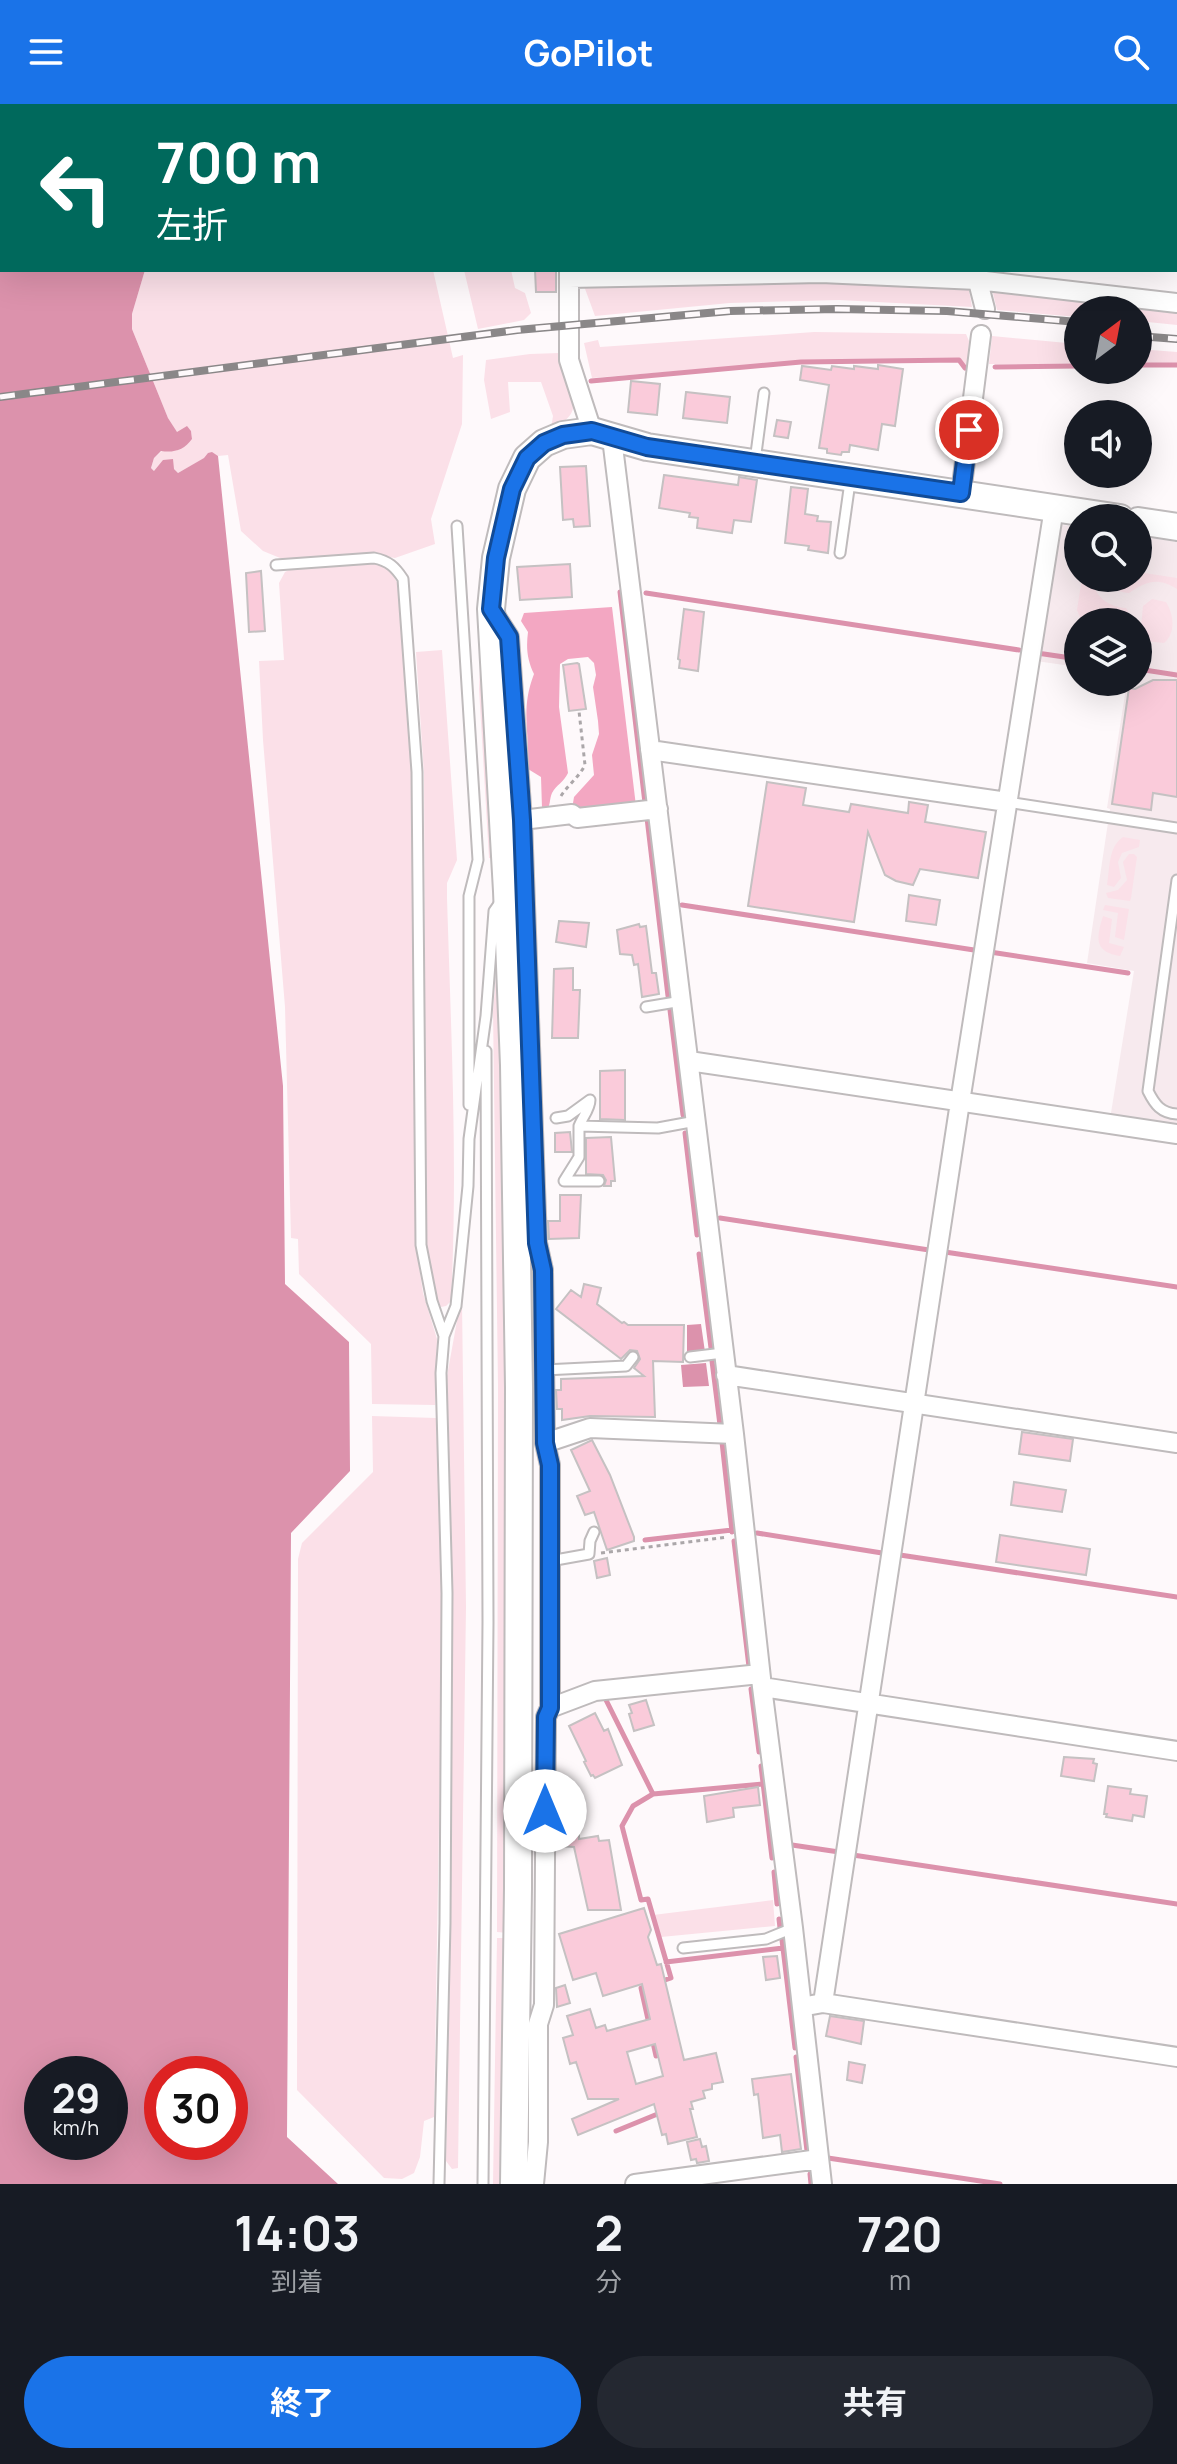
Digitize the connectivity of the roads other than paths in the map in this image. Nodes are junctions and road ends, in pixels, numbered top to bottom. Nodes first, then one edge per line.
1 (569, 274) edge
2 (976, 275) edge
3 (1177, 303) edge
4 (985, 309) dead end
5 (981, 335) dead end
6 (764, 393) dead end
7 (602, 434) junction
8 (755, 463) junction
9 (851, 477) junction
10 (961, 493) junction
11 (1054, 508) junction
12 (1064, 510) edge
13 (1152, 523) edge
14 (457, 526) dead end
15 (1177, 527) edge
16 (840, 553) dead end
17 (276, 565) dead end
18 (491, 609) junction
19 (650, 750) junction
20 (1007, 802) junction
21 (658, 809) junction
22 (522, 820) junction
23 (1177, 828) edge
24 (1177, 880) edge
25 (507, 891) junction
26 (682, 1001) junction
27 (646, 1007) dead end
28 (486, 1016) junction
29 (689, 1061) junction
30 (960, 1102) junction
31 (1177, 1114) edge
32 (556, 1118) dead end
33 (696, 1121) junction
34 (579, 1126) junction
35 (1177, 1134) edge
36 (469, 1139) junction
37 (599, 1181) dead end
38 (444, 1336) junction
39 (723, 1353) junction
40 (633, 1357) dead end
41 (690, 1357) dead end
42 (544, 1370) junction
43 (726, 1375) junction
44 (914, 1403) junction
45 (734, 1434) junction
46 (545, 1443) junction
47 (1177, 1443) edge
48 (594, 1532) dead end
49 (550, 1561) junction
50 (761, 1681) junction
51 (868, 1703) junction
52 (550, 1708) junction
53 (1177, 1751) edge
54 (793, 1928) junction
55 (683, 1948) dead end
56 (823, 2003) junction
57 (802, 2007) junction
58 (1177, 2057) edge
59 (538, 2142) junction
60 (819, 2159) junction
61 (439, 2184) edge
62 (483, 2184) edge
63 (514, 2184) edge
64 (534, 2184) edge
65 (545, 2184) edge
66 (635, 2184) edge
67 (822, 2184) edge

1 - 2 street
1 - 7 street
2 - 3 street
2 - 4 street
5 - 10 street
6 - 8 lane
7 - 8 street
7 - 18 street
7 - 19 street
8 - 9 street
9 - 10 street
9 - 16 lane
10 - 11 street
11 - 12 street
11 - 20 street
13 - 15 street
14 - 36 lane
17 - 38 lane
18 - 22 street
18 - 25 street
19 - 20 street
19 - 21 street
20 - 23 lane
20 - 30 street
21 - 22 street
21 - 26 street
22 - 42 street
24 - 31 lane
25 - 28 lane
25 - 63 street
26 - 27 lane
26 - 29 street
28 - 36 lane
28 - 62 lane
29 - 30 street
29 - 33 street
30 - 35 street
30 - 44 street
32 - 34 lane
33 - 34 lane
33 - 39 street
34 - 37 lane
36 - 38 lane
38 - 61 lane
39 - 41 lane
39 - 43 street
40 - 42 lane
42 - 46 street
43 - 44 street
43 - 45 street
44 - 47 street
44 - 51 street
45 - 46 street
45 - 50 street
46 - 49 street
48 - 49 lane
49 - 52 street
50 - 51 street
50 - 52 street
50 - 54 street
51 - 53 street
51 - 56 street
52 - 59 street
54 - 55 lane
54 - 57 street
56 - 57 street
56 - 58 street
57 - 60 street
59 - 64 street
59 - 65 street
60 - 66 street
60 - 67 street

